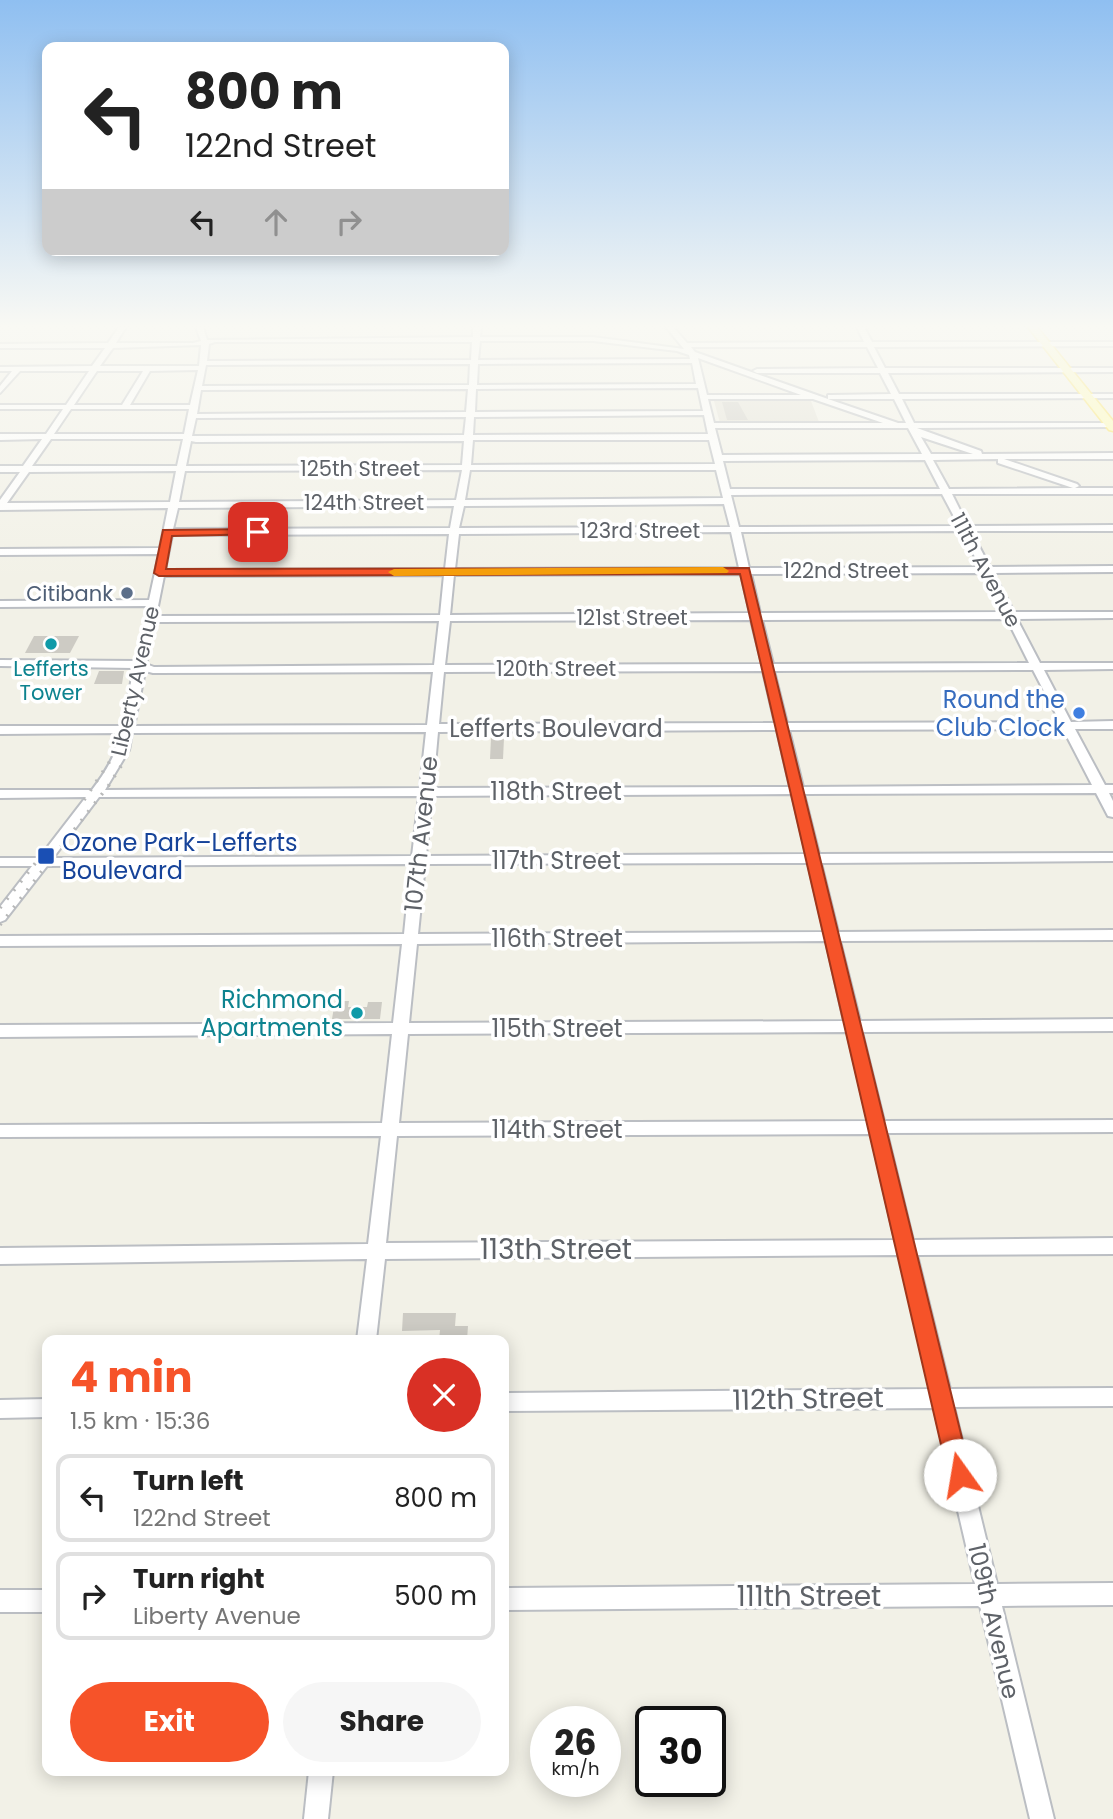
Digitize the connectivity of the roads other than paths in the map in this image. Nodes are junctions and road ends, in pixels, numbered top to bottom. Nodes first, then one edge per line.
1 (192, 411) edge
2 (65, 412) edge
3 (274, 412) edge
4 (707, 412) edge
5 (741, 412) edge
6 (860, 412) edge
7 (904, 412) edge
8 (1100, 412) edge
9 (471, 414) junction
10 (708, 418) junction
11 (896, 425) junction
12 (1112, 426) edge
13 (912, 428) junction
14 (0, 437) edge
15 (48, 437) junction
16 (187, 438) junction
17 (469, 438) junction
18 (1113, 456) edge
19 (926, 457) junction
20 (988, 457) junction
21 (719, 463) junction
22 (180, 468) junction
23 (466, 468) junction
24 (0, 469) edge
25 (26, 469) junction
26 (1087, 491) junction
27 (1113, 491) edge
28 (944, 492) junction
29 (726, 496) junction
30 (1113, 497) edge
31 (461, 502) junction
32 (173, 504) junction
33 (0, 506) edge
34 (1113, 528) edge
35 (964, 529) junction
36 (735, 530) junction
37 (454, 531) junction
38 (167, 533) junction
39 (163, 551) junction
40 (0, 552) edge
41 (986, 569) junction
42 (1113, 569) edge
43 (745, 571) junction
44 (450, 572) junction
45 (159, 573) junction
46 (153, 603) junction
47 (0, 604) edge
48 (1010, 615) junction
49 (1113, 615) edge
50 (756, 616) junction
51 (445, 618) junction
52 (150, 619) junction
53 (0, 663) edge
54 (141, 666) junction
55 (1036, 666) junction
56 (1113, 666) edge
57 (768, 668) junction
58 (439, 669) junction
59 (1067, 725) junction
60 (1113, 725) edge
61 (782, 727) junction
62 (433, 728) junction
63 (0, 730) edge
64 (127, 730) junction
65 (1107, 789) edge
66 (798, 790) junction
67 (426, 792) junction
68 (0, 794) edge
69 (96, 794) junction
70 (1113, 813) edge
71 (1113, 857) edge
72 (814, 859) junction
73 (44, 861) junction
74 (418, 861) junction
75 (0, 862) edge
76 (0, 917) edge
77 (1113, 935) edge
78 (833, 937) junction
79 (410, 939) junction
80 (0, 941) edge
81 (1113, 1025) edge
82 (854, 1026) junction
83 (401, 1029) junction
84 (0, 1031) edge
85 (1113, 1126) edge
86 (878, 1128) junction
87 (390, 1130) junction
88 (0, 1131) edge
89 (1113, 1246) edge
90 (907, 1247) junction
91 (377, 1251) junction
92 (0, 1256) edge
93 (368, 1335) edge
94 (1113, 1397) edge
95 (941, 1398) junction
96 (509, 1402) edge
97 (42, 1408) edge
98 (0, 1409) edge
99 (1113, 1594) edge
100 (988, 1595) junction
101 (509, 1599) edge
102 (0, 1601) edge
103 (42, 1601) edge
104 (320, 1776) edge
105 (316, 1819) edge
106 (1042, 1819) edge

1 - 16 street, Liberty Avenue
2 - 15 street
3 - 9 street
4 - 10 street, 109th Avenue
5 - 10 street
6 - 11 street
7 - 13 street, 111th Avenue
8 - 12 main road
9 - 10 street
9 - 17 street, 107th Avenue
10 - 11 street
10 - 17 street
10 - 21 street, 109th Avenue
11 - 13 street
12 - 13 street
13 - 19 street, 111th Avenue
13 - 20 street
14 - 15 street
15 - 16 street
15 - 25 street
16 - 17 street
16 - 22 street, Liberty Avenue
17 - 23 street, 107th Avenue
18 - 20 street, 125th Street
19 - 20 street, 125th Street
19 - 21 street, 125th Street
19 - 28 street, 111th Avenue
20 - 26 street
21 - 23 street, 125th Street
21 - 29 street, 109th Avenue
22 - 23 street, 125th Street
22 - 25 street, 125th Street
22 - 32 street, Liberty Avenue
23 - 31 street, 107th Avenue
24 - 25 street, 125th Street
25 - 33 street
26 - 27 street, 124th Street
26 - 28 street, 124th Street
26 - 30 street
28 - 29 street, 124th Street
28 - 35 street, 111th Avenue
29 - 31 street, 124th Street
29 - 36 street, 109th Avenue
31 - 32 street, 124th Street
31 - 37 street, 107th Avenue
32 - 33 street, 124th Street
32 - 38 street, Liberty Avenue
34 - 35 street, 123rd Street
35 - 36 street, 123rd Street
35 - 41 street, 111th Avenue
36 - 37 street, 123rd Street
36 - 43 street, 109th Avenue
37 - 38 street, 123rd Street
37 - 44 street, 107th Avenue
38 - 39 street, Liberty Avenue
39 - 40 street
39 - 45 street, Liberty Avenue
41 - 42 street, 122nd Street
41 - 43 street, 122nd Street
41 - 48 street, 111th Avenue
43 - 44 street, 122nd Street
43 - 50 street, 109th Avenue
44 - 45 street, 122nd Street
44 - 51 street, 107th Avenue
45 - 46 street, Liberty Avenue
46 - 47 street
46 - 52 street, Liberty Avenue
48 - 49 street, 121st Street
48 - 50 street, 121st Street
48 - 55 street, 111th Avenue
50 - 51 street, 121st Street
50 - 57 street, 109th Avenue
51 - 52 street, 121st Street
51 - 58 street, 107th Avenue
52 - 54 street, Liberty Avenue
53 - 54 street, 120th Street
54 - 58 street, 120th Street
54 - 64 street, Liberty Avenue
55 - 56 street, 120th Street
55 - 57 street, 120th Street
55 - 59 street, 111th Avenue
57 - 58 street, 120th Street
57 - 61 street, 109th Avenue
58 - 62 street, 107th Avenue
59 - 60 street, Lefferts Boulevard
59 - 61 street, Lefferts Boulevard
59 - 65 street, 111th Avenue
61 - 62 street, Lefferts Boulevard
61 - 66 street, 109th Avenue
62 - 64 street, Lefferts Boulevard
62 - 67 street, 107th Avenue
63 - 64 street, Lefferts Boulevard
64 - 69 street, Liberty Avenue
65 - 66 street, 118th Street
65 - 70 street, 111th Avenue
66 - 67 street, 118th Street
66 - 72 street, 109th Avenue
67 - 69 street, 118th Street
67 - 74 street, 107th Avenue
68 - 69 street, 118th Street
69 - 73 street, Liberty Avenue
71 - 72 street, 117th Street
72 - 74 street, 117th Street
72 - 78 street, 109th Avenue
73 - 74 street, 117th Street
73 - 75 street, 117th Street
73 - 76 street, Liberty Avenue
74 - 79 street, 107th Avenue
77 - 78 street, 116th Street
78 - 79 street, 116th Street
78 - 82 street, 109th Avenue
79 - 80 street, 116th Street
79 - 83 street, 107th Avenue
81 - 82 street, 115th Street
82 - 83 street, 115th Street
82 - 86 street, 109th Avenue
83 - 84 street, 115th Street
83 - 87 street, 107th Avenue
85 - 86 street, 114th Street
86 - 87 street, 114th Street
86 - 90 street, 109th Avenue
87 - 88 street, 114th Street
87 - 91 street, 107th Avenue
89 - 90 street, 113th Street
90 - 91 street, 113th Street
90 - 95 street, 109th Avenue
91 - 92 street, 113th Street
91 - 93 street, 107th Avenue
94 - 95 street, 112th Street
95 - 96 street, 112th Street
95 - 100 street, 109th Avenue
97 - 98 street
99 - 100 street, 111th Street
100 - 101 street, 111th Street
100 - 106 street, 109th Avenue
102 - 103 street
104 - 105 street

